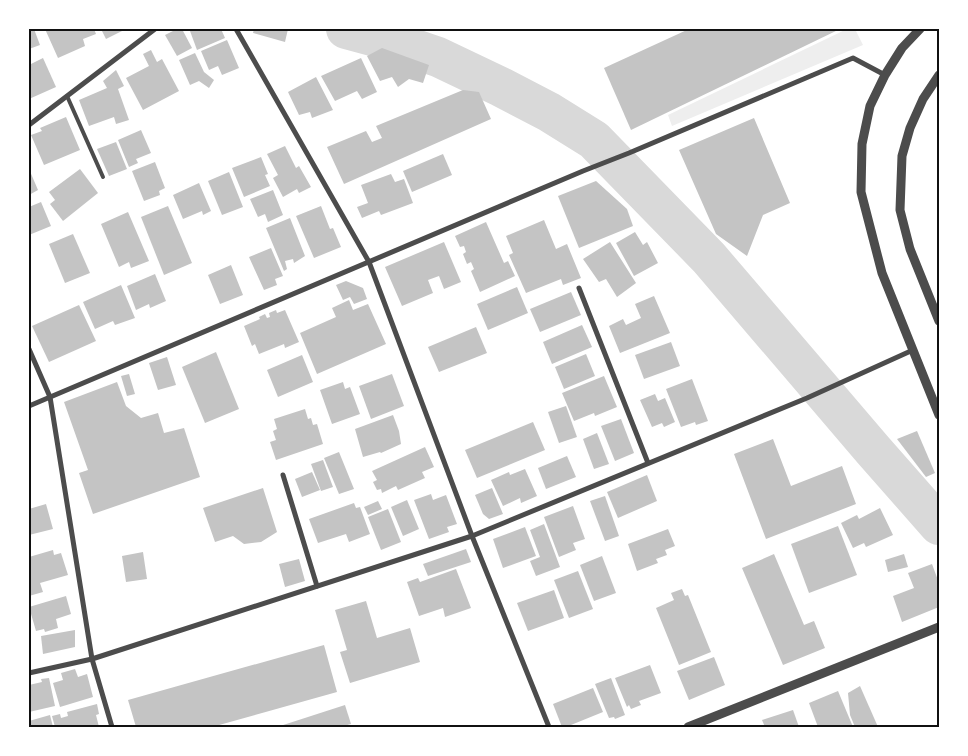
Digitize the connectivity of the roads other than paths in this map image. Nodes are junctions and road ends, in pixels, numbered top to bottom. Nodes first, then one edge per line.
1 (155, 29) edge
2 (236, 29) edge
3 (920, 29) edge
4 (885, 75) junction
5 (939, 75) edge
6 (67, 96) junction
7 (29, 125) edge
8 (103, 177) dead end
9 (369, 262) junction
10 (579, 288) dead end
11 (939, 321) edge
12 (29, 349) edge
13 (913, 350) junction
14 (50, 397) junction
15 (29, 406) edge
16 (939, 415) edge
17 (648, 463) junction
18 (283, 475) dead end
19 (472, 536) junction
20 (317, 586) junction
21 (939, 627) edge
22 (92, 659) junction
23 (29, 673) edge
24 (112, 727) edge
25 (549, 727) edge
26 (688, 727) edge

1 - 6 street
2 - 9 street
3 - 4 street
4 - 9 street
4 - 13 street
5 - 11 street
6 - 7 street
6 - 8 lane
9 - 14 street
9 - 19 street
10 - 17 street
12 - 14 street
13 - 16 street
13 - 17 street
14 - 15 street
14 - 22 street
17 - 19 street
18 - 20 street
19 - 20 street
19 - 25 street
20 - 22 street
21 - 26 street
22 - 23 street
22 - 24 street

